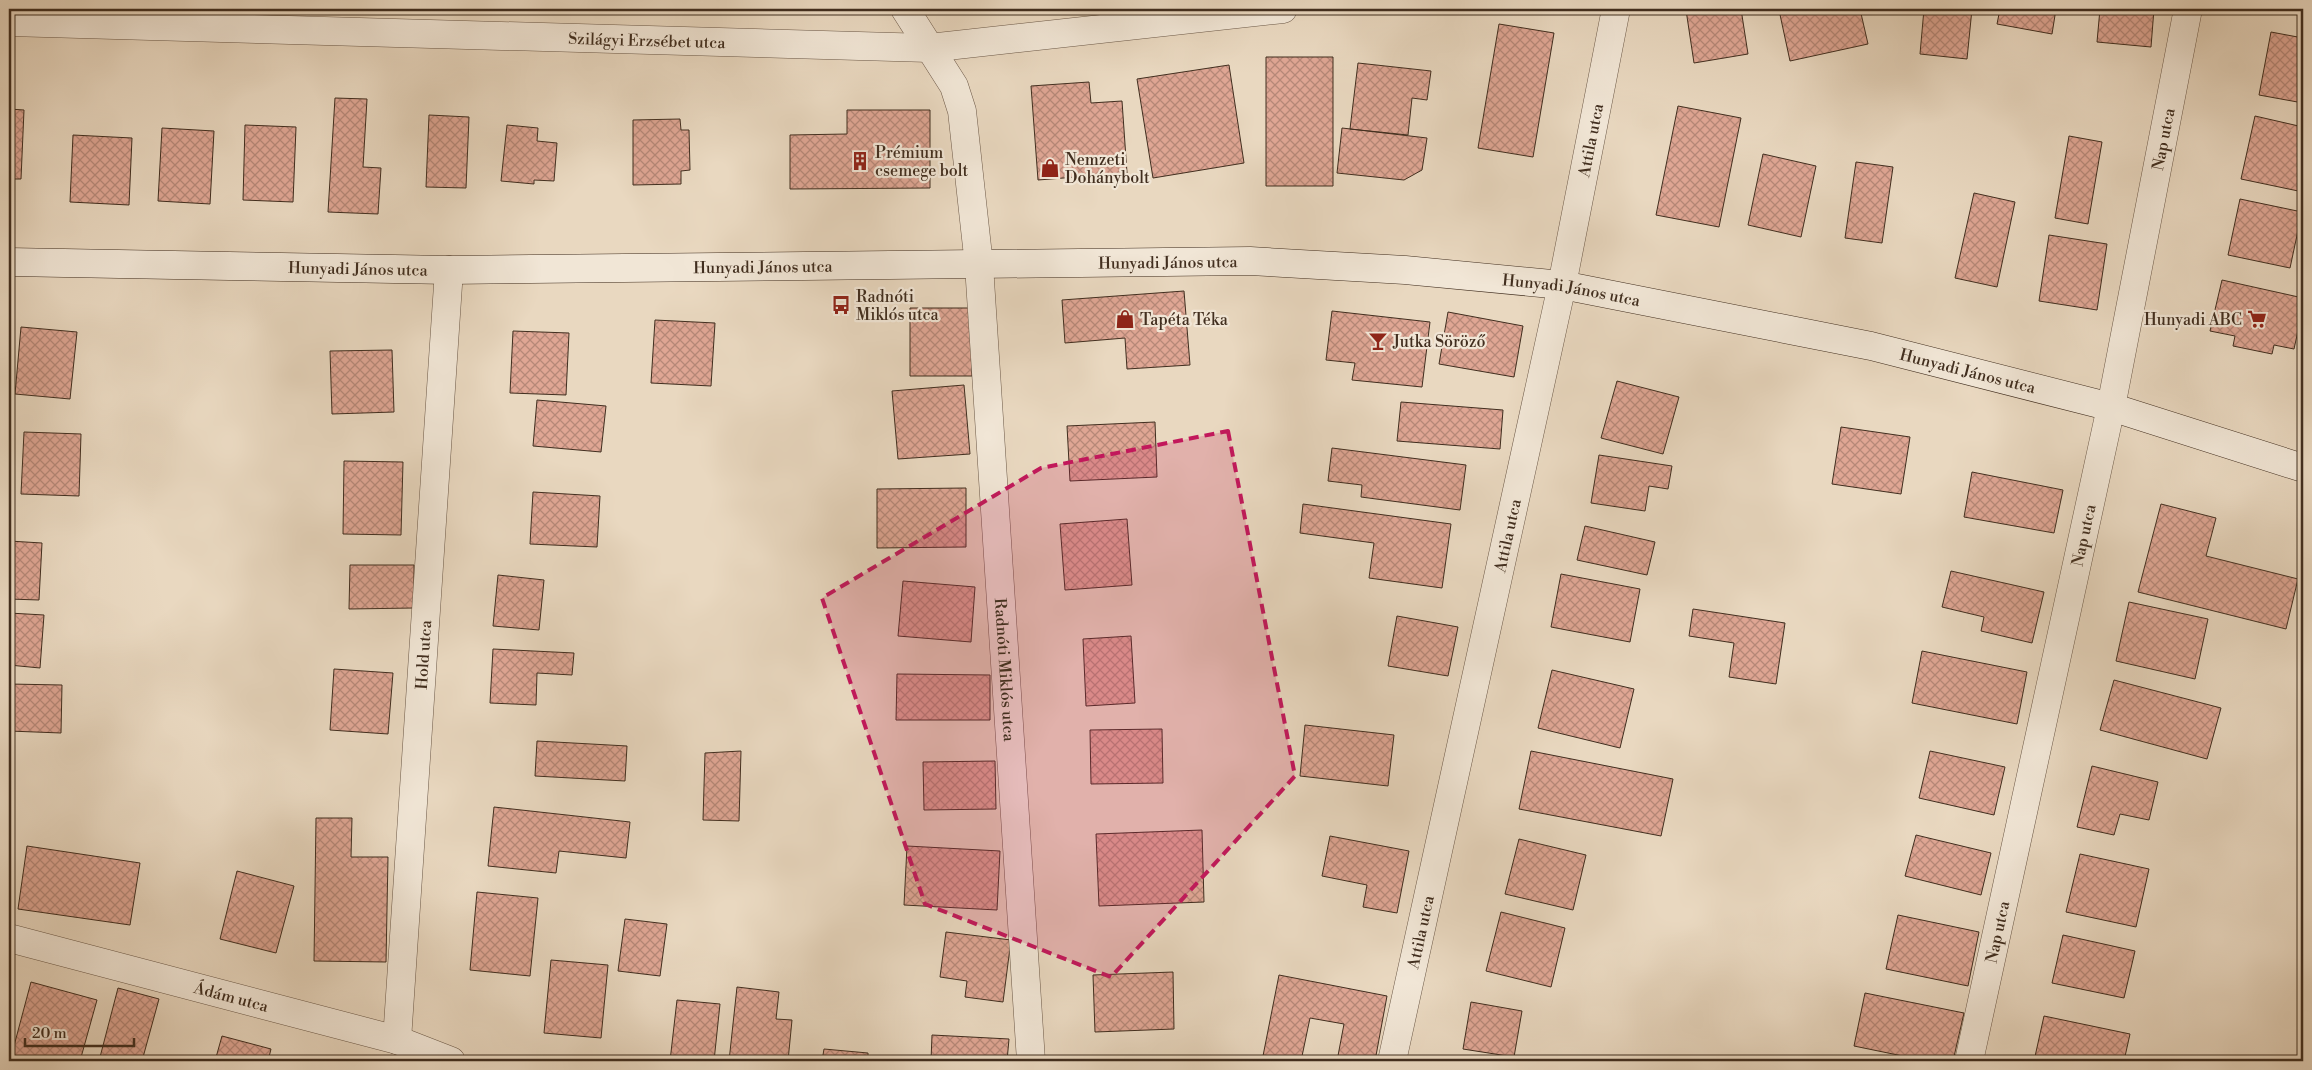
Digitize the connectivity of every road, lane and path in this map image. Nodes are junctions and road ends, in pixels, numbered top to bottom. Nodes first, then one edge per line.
1 (905, 9) edge
2 (1283, 9) edge
3 (1616, 9) edge
4 (2188, 9) edge
5 (9, 22) edge
6 (930, 48) junction
7 (9, 262) edge
8 (980, 265) junction
9 (449, 270) junction
10 (1562, 285) junction
11 (2111, 407) junction
12 (2303, 468) edge
13 (9, 938) edge
14 (397, 1040) junction
15 (451, 1061) edge
16 (1031, 1061) edge
17 (1392, 1061) edge
18 (1969, 1061) edge

1 - 6 street, Radnóti Miklós utca
2 - 6 street, Szilágyi Erzsébet utca
3 - 10 street, Attila utca
4 - 11 street, Nap utca
5 - 6 street, Szilágyi Erzsébet utca
6 - 8 street, Radnóti Miklós utca
7 - 9 street, Hunyadi János utca
8 - 9 street, Hunyadi János utca
8 - 10 street, Hunyadi János utca
8 - 16 street, Radnóti Miklós utca
9 - 14 street, Hold utca
10 - 11 street, Hunyadi János utca
10 - 17 street, Attila utca
11 - 12 street, Hunyadi János utca
11 - 18 street, Nap utca
13 - 14 street, Ádám utca
14 - 15 street, Ádám utca

